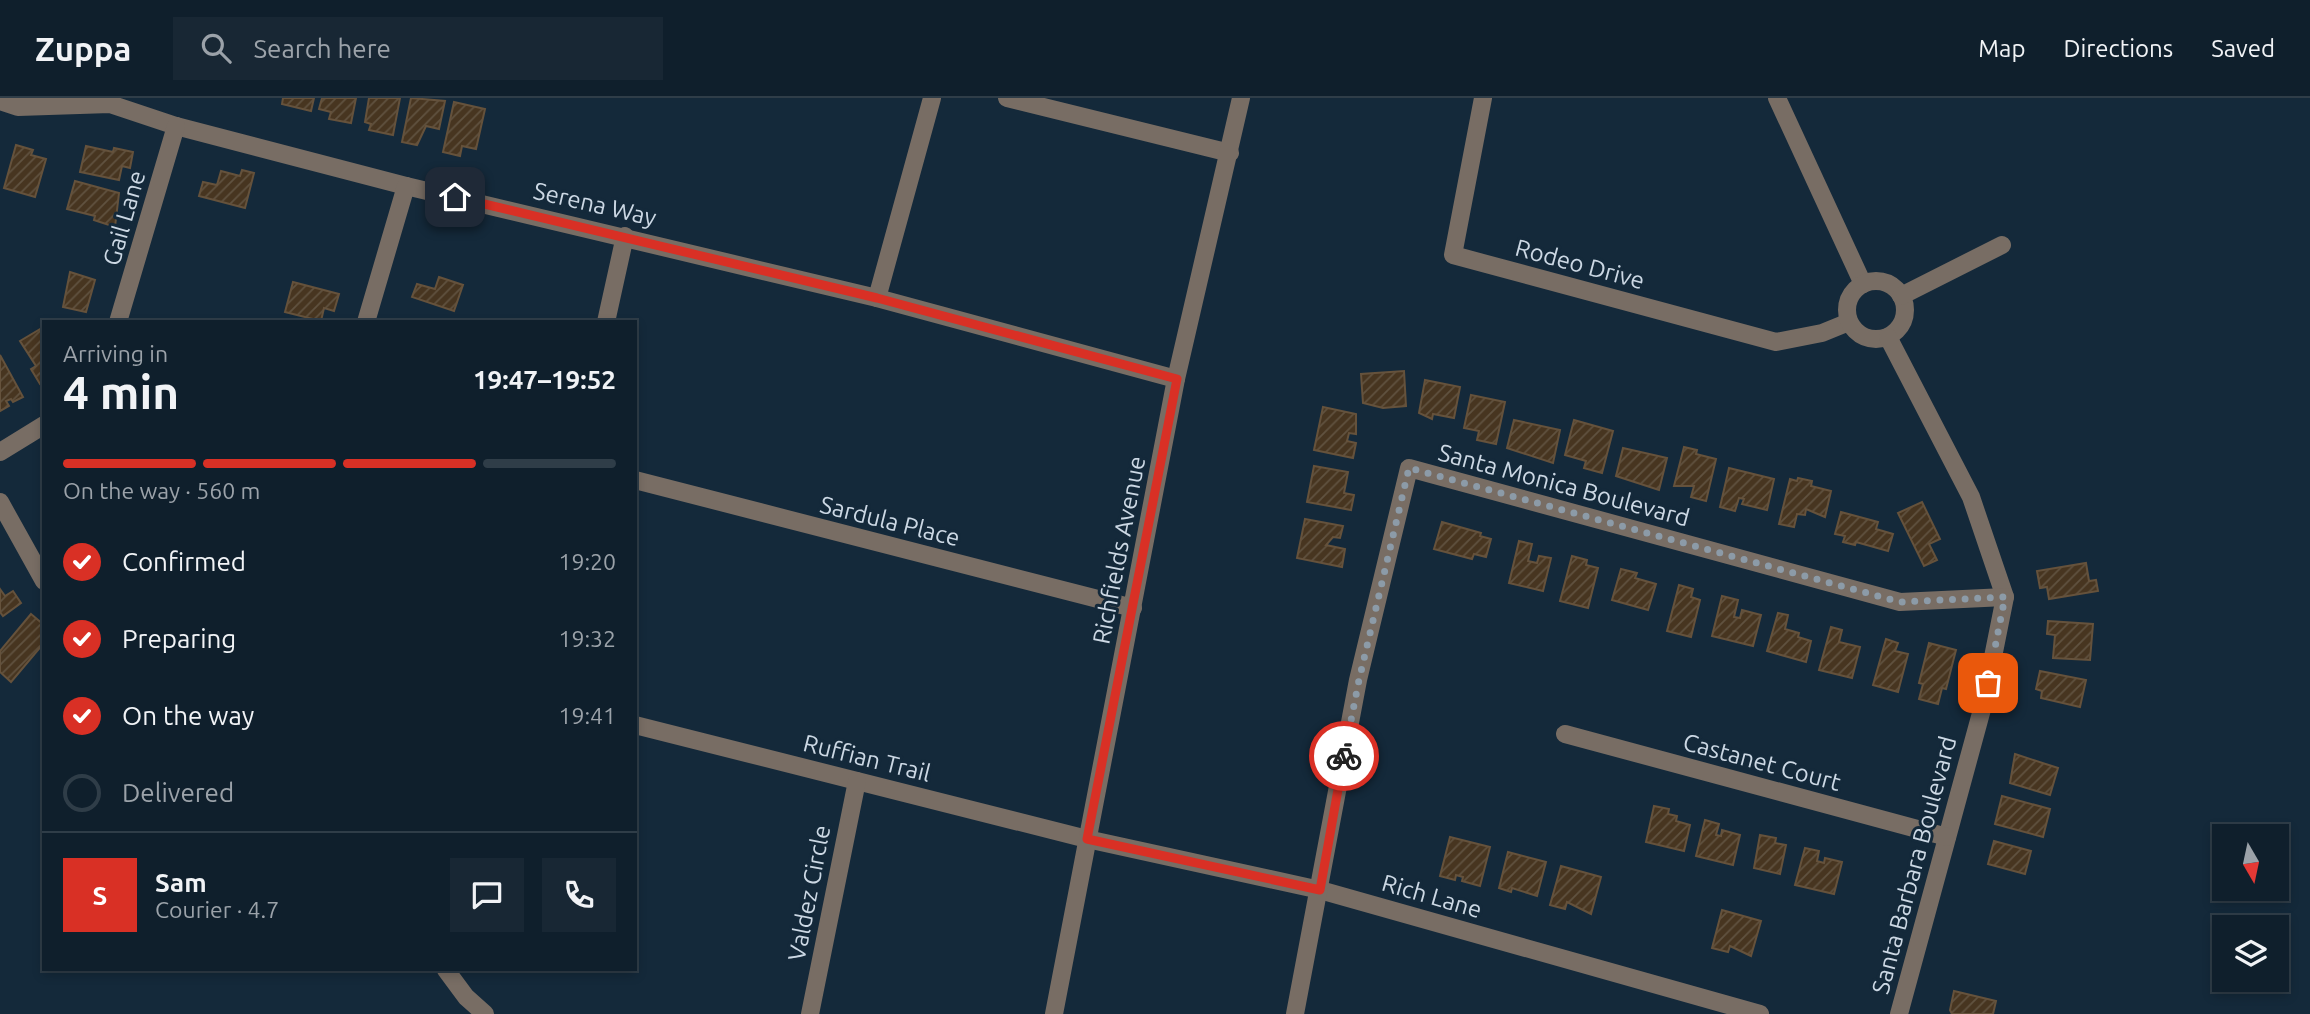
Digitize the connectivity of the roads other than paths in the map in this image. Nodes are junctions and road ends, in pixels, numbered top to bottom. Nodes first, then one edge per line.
1 (932, 98) edge
2 (1007, 98) edge
3 (1241, 98) edge
4 (1483, 98) edge
5 (1776, 98) edge
6 (0, 102) edge
7 (176, 126) junction
8 (1230, 153) junction
9 (406, 186) junction
10 (625, 236) junction
11 (2002, 245) dead end
12 (1863, 284) junction
13 (1901, 296) junction
14 (877, 298) junction
15 (119, 320) edge
16 (367, 320) edge
17 (606, 320) edge
18 (1849, 322) junction
19 (1888, 337) junction
20 (1177, 379) junction
21 (42, 426) edge
22 (0, 452) edge
23 (637, 481) edge
24 (0, 502) edge
25 (42, 577) edge
26 (2005, 597) junction
27 (1133, 608) junction
28 (637, 726) edge
29 (1564, 734) dead end
30 (857, 781) junction
31 (1947, 837) junction
32 (1087, 839) junction
33 (1320, 890) junction
34 (447, 971) edge
35 (485, 1014) edge
36 (810, 1014) edge
37 (1054, 1014) edge
38 (1295, 1014) edge
39 (1760, 1014) edge
40 (1899, 1014) edge

1 - 14 street
2 - 8 street
3 - 8 street, Richfields Avenue
4 - 18 street, Rodeo Drive
5 - 12 street
6 - 7 street, Serena Way
7 - 9 street, Serena Way
7 - 15 street, Gail Lane
8 - 20 street, Richfields Avenue
9 - 10 street, Serena Way
9 - 16 street
10 - 14 street, Serena Way
10 - 17 street
11 - 13 street
12 - 13 street
12 - 18 street
13 - 19 street
14 - 20 street, Serena Way
18 - 19 street
19 - 26 street
20 - 27 street, Richfields Avenue
21 - 22 street
23 - 27 street, Sardula Place
24 - 25 street
26 - 31 street, Santa Barbara Boulevard
26 - 33 street, Santa Monica Boulevard
27 - 32 street, Richfields Avenue
28 - 30 street, Ruffian Trail
29 - 31 street, Castanet Court
30 - 32 street, Ruffian Trail
30 - 36 street, Valdez Circle
31 - 40 street, Santa Barbara Boulevard
32 - 33 street, Rich Lane
32 - 37 street, Richfields Avenue
33 - 38 street, Santa Monica Boulevard
33 - 39 street, Rich Lane
34 - 35 street

